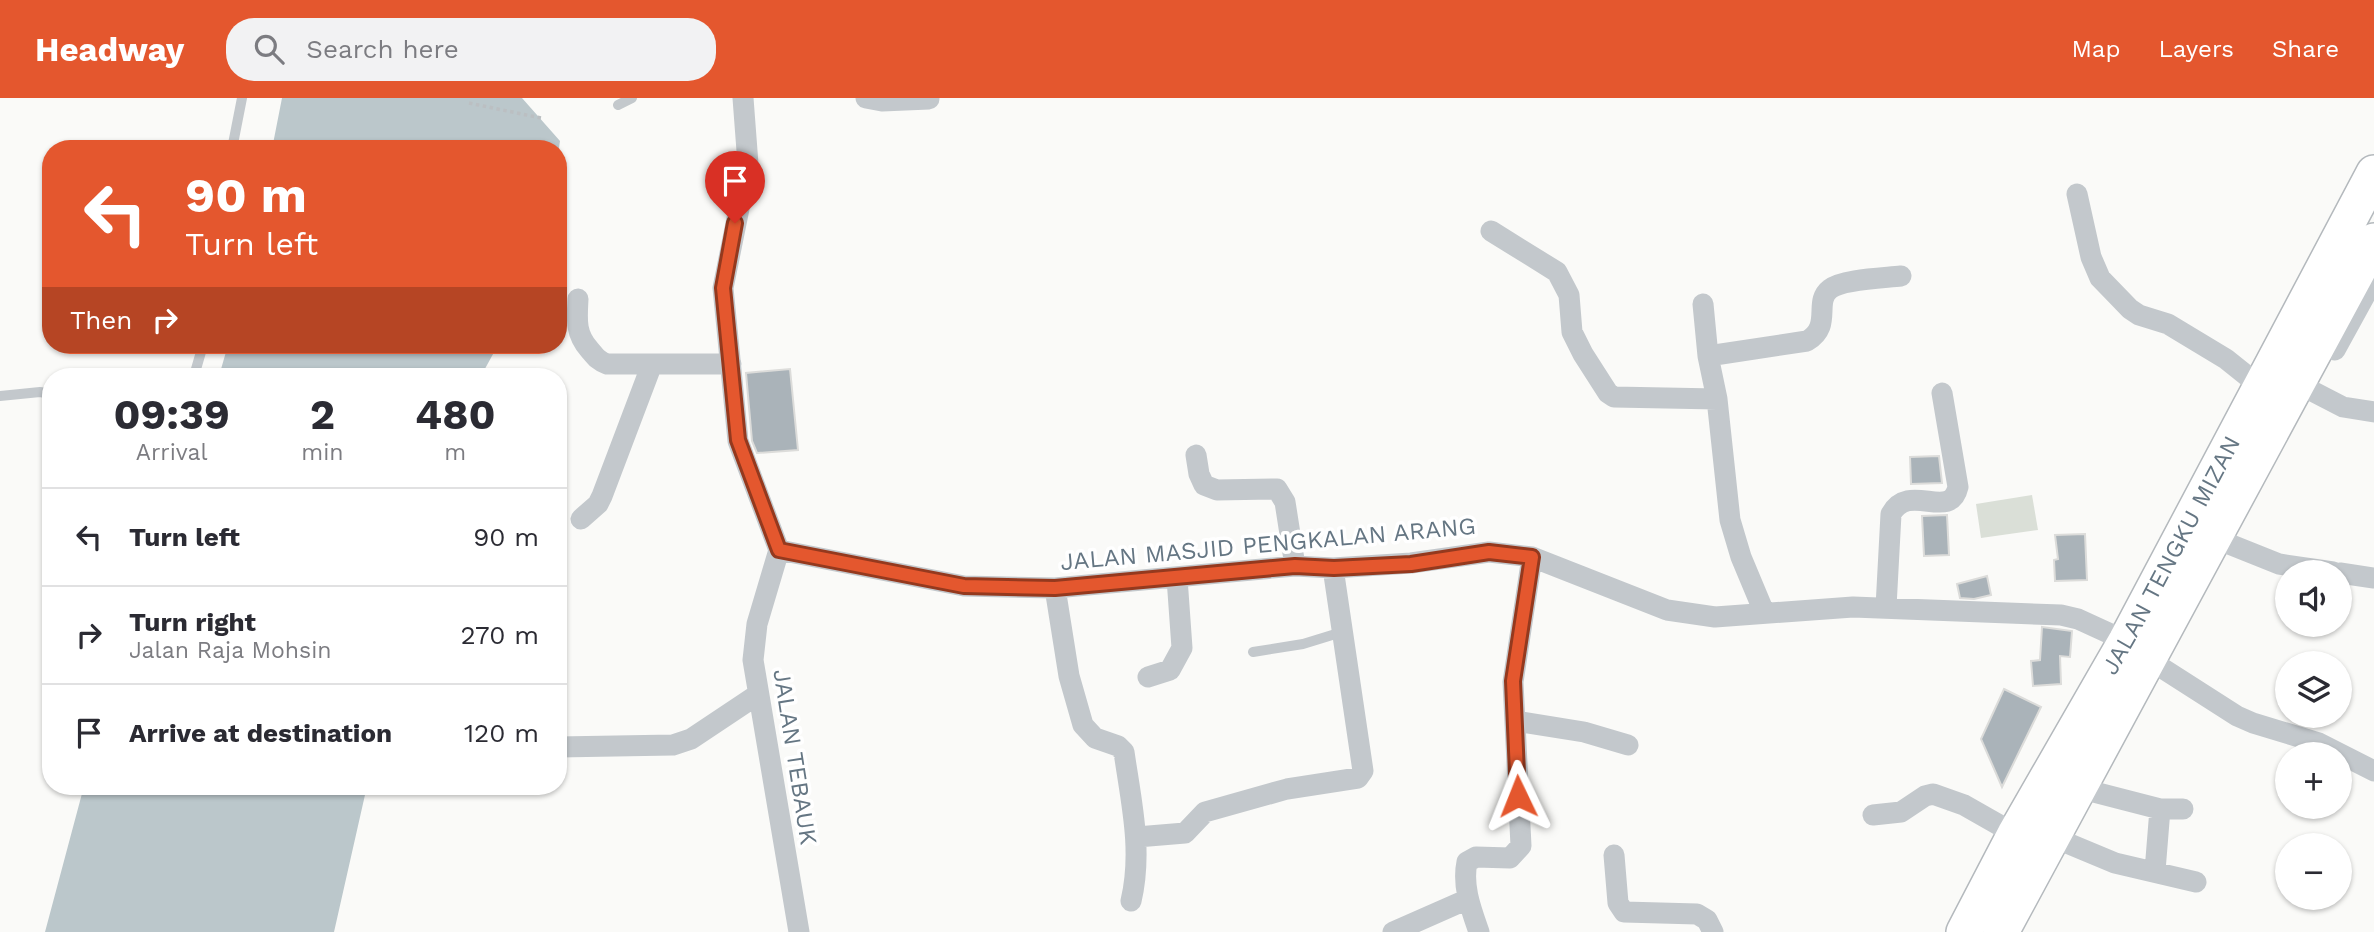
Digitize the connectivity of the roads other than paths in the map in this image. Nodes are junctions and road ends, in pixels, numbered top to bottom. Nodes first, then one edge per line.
1 (242, 98) edge
2 (632, 98) edge
3 (866, 98) edge
4 (929, 99) edge
5 (749, 101) edge
6 (618, 105) dead end
7 (234, 140) edge
8 (2374, 173) edge
9 (2077, 194) dead end
10 (1491, 231) dead end
11 (2374, 241) edge
12 (1900, 276) dead end
13 (2374, 279) edge
14 (578, 299) dead end
15 (1703, 304) dead end
16 (1708, 356) junction
17 (652, 364) junction
18 (731, 364) junction
19 (2261, 387) junction
20 (2312, 391) junction
21 (42, 392) edge
22 (1942, 393) dead end
23 (0, 396) edge
24 (1717, 399) junction
25 (2374, 412) edge
26 (1196, 455) dead end
27 (582, 519) dead end
28 (2229, 544) junction
29 (779, 550) junction
30 (1532, 557) junction
31 (2275, 563) edge
32 (1295, 566) junction
33 (1334, 568) junction
34 (2352, 575) edge
35 (1177, 578) junction
36 (2374, 579) edge
37 (1055, 588) junction
38 (1886, 607) junction
39 (1764, 612) junction
40 (1342, 632) junction
41 (2126, 641) junction
42 (1253, 652) dead end
43 (2162, 668) junction
44 (1148, 677) dead end
45 (757, 695) junction
46 (1515, 721) junction
47 (1628, 745) dead end
48 (567, 747) edge
49 (2374, 771) edge
50 (2094, 792) junction
51 (2160, 809) junction
52 (2183, 809) dead end
53 (1873, 815) dead end
54 (2015, 834) junction
55 (1137, 836) junction
56 (2067, 843) junction
57 (1614, 855) dead end
58 (2155, 871) junction
59 (2196, 882) dead end
60 (1468, 899) junction
61 (1131, 901) dead end
62 (799, 932) edge
63 (1393, 932) edge
64 (1479, 932) edge
65 (1713, 932) edge
66 (1964, 932) edge
67 (2001, 932) edge
68 (2018, 932) edge

1 - 7 lane
2 - 6 lane
3 - 4 street
5 - 18 street
8 - 19 highway, JALAN TENGKU MIZAN
9 - 19 street
10 - 24 street
11 - 67 highway, JALAN TENGKU MIZAN
12 - 16 street
13 - 20 street
14 - 17 street
15 - 16 street
16 - 24 street
17 - 18 street
17 - 27 street
18 - 29 street
19 - 41 highway, JALAN TENGKU MIZAN
20 - 25 street
20 - 28 street
21 - 23 lane
22 - 38 street
24 - 39 street
26 - 32 street
28 - 31 street
28 - 43 street
29 - 37 street, JALAN MASJID PENGKALAN ARANG
29 - 45 street, JALAN TEBAUK
30 - 33 street, JALAN MASJID PENGKALAN ARANG
30 - 39 street, JALAN MASJID PENGKALAN ARANG
30 - 46 street
32 - 33 street, JALAN MASJID PENGKALAN ARANG
32 - 35 street, JALAN MASJID PENGKALAN ARANG
33 - 40 street
34 - 36 street
35 - 37 street, JALAN MASJID PENGKALAN ARANG
35 - 44 street
37 - 55 street
38 - 39 street, JALAN MASJID PENGKALAN ARANG
38 - 41 street, JALAN MASJID PENGKALAN ARANG
40 - 42 lane
40 - 55 street
41 - 54 highway, JALAN TENGKU MIZAN
43 - 49 street
43 - 50 street
45 - 48 street
45 - 62 street, JALAN TEBAUK
46 - 47 street
46 - 60 street
50 - 51 street
50 - 56 street
51 - 52 street
51 - 58 street
53 - 54 street
54 - 66 highway, JALAN TENGKU MIZAN
55 - 61 street
56 - 58 street
56 - 68 street
57 - 65 street
58 - 59 street
60 - 63 street
60 - 64 street

